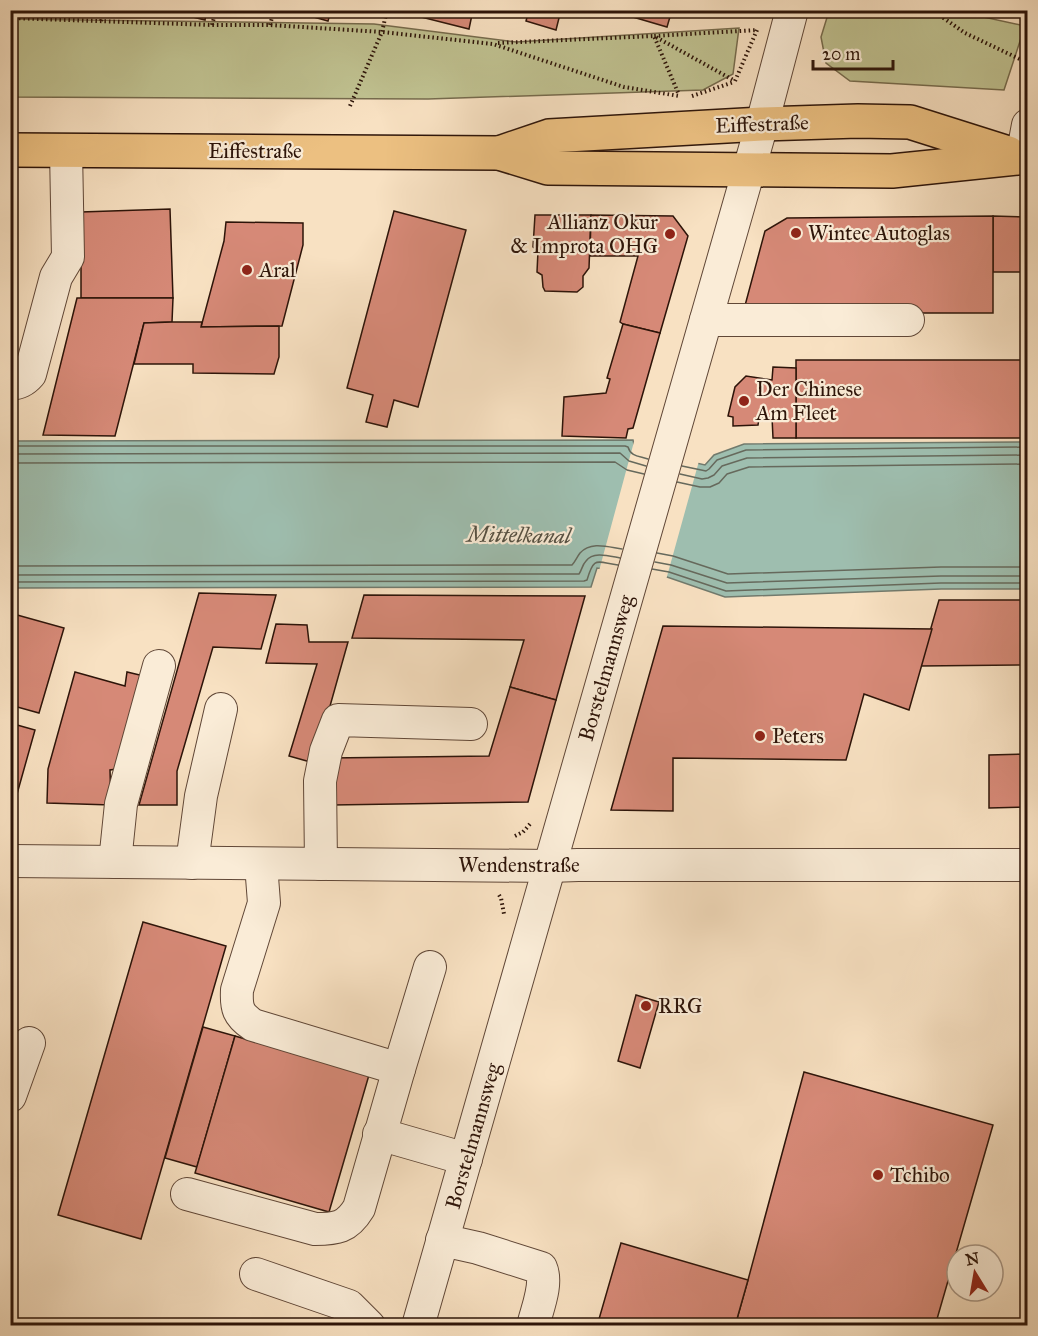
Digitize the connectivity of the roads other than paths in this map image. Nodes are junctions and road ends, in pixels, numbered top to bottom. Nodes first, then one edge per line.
1 (792, 10) edge
2 (762, 124) junction
3 (1028, 125) edge
4 (10, 150) edge
5 (66, 150) junction
6 (499, 153) junction
7 (1025, 157) edge
8 (749, 169) junction
9 (706, 320) junction
10 (908, 320) dead end
11 (10, 384) edge
12 (159, 666) dead end
13 (221, 709) dead end
14 (471, 724) dead end
15 (10, 861) edge
16 (115, 862) junction
17 (192, 863) junction
18 (261, 864) junction
19 (321, 864) junction
20 (1028, 865) edge
21 (550, 866) junction
22 (430, 968) dead end
23 (29, 1043) dead end
24 (399, 1069) junction
25 (10, 1096) edge
26 (379, 1134) junction
27 (466, 1159) junction
28 (187, 1194) dead end
29 (442, 1240) junction
30 (256, 1274) dead end
31 (369, 1326) edge
32 (418, 1326) edge
33 (532, 1326) edge

1 - 2 street, Borstelmannsweg
2 - 6 main road, Eiffestraße
2 - 7 main road, Eiffestraße
2 - 8 street, Borstelmannsweg
3 - 7 street
4 - 5 main road, Eiffestraße
5 - 6 main road, Eiffestraße
5 - 11 street
6 - 8 main road, Eiffestraße
7 - 8 main road, Eiffestraße
8 - 9 street, Borstelmannsweg
9 - 10 street
9 - 21 street, Borstelmannsweg
12 - 16 street
13 - 17 street
14 - 19 street
15 - 16 street, Wendenstraße
16 - 17 street, Wendenstraße
17 - 18 street, Wendenstraße
18 - 19 street, Wendenstraße
18 - 24 street
19 - 21 street, Wendenstraße
20 - 21 street, Wendenstraße
21 - 27 street, Borstelmannsweg
22 - 24 street
23 - 25 street
24 - 26 street
26 - 27 street
26 - 28 street
27 - 29 street, Borstelmannsweg
29 - 32 street, Borstelmannsweg
29 - 33 street
30 - 31 street

